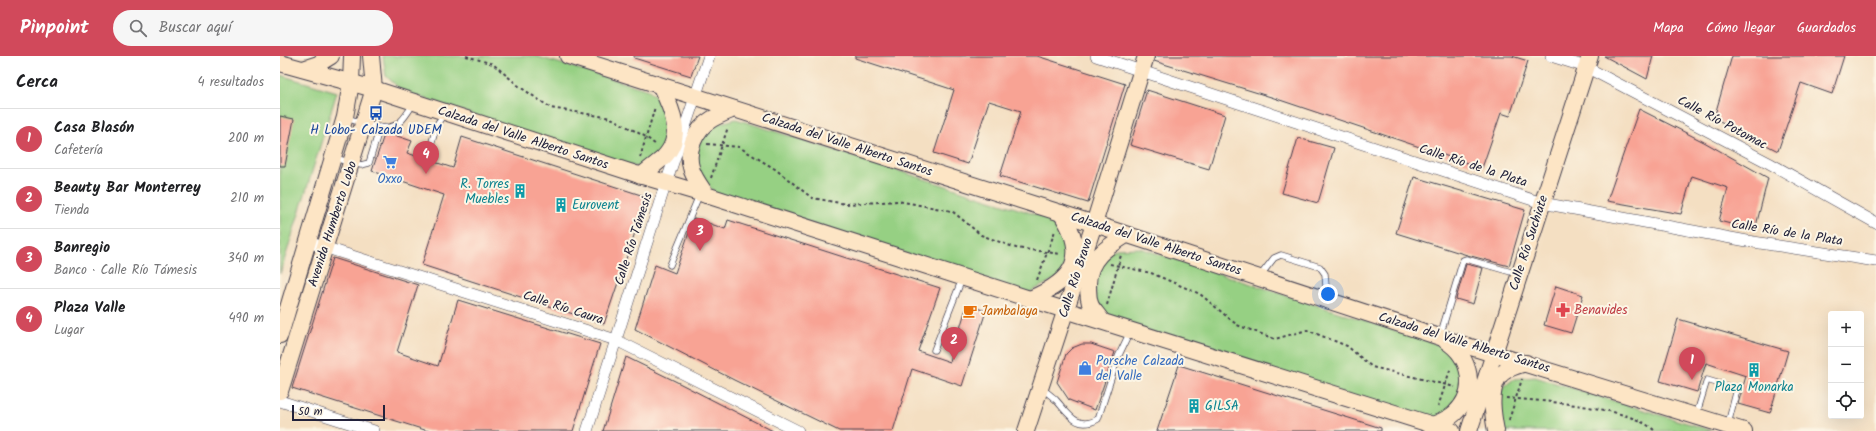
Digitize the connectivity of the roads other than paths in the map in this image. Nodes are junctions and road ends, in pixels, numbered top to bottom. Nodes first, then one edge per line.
1 (331, 56) edge
2 (352, 56) edge
3 (372, 56) edge
4 (568, 56) edge
5 (709, 56) edge
6 (1096, 56) edge
7 (1551, 56) edge
8 (1588, 62) edge
9 (280, 63) edge
10 (1144, 63) edge
11 (303, 69) junction
12 (351, 84) junction
13 (661, 87) junction
14 (374, 89) junction
15 (696, 97) junction
16 (414, 102) junction
17 (734, 109) junction
18 (445, 113) junction
19 (344, 117) junction
20 (364, 123) junction
21 (380, 127) junction
22 (428, 156) dead end
23 (333, 157) junction
24 (352, 163) junction
25 (638, 175) junction
26 (666, 183) junction
27 (703, 194) junction
28 (1542, 203) junction
29 (1061, 213) junction
30 (1876, 223) edge
31 (1094, 224) junction
32 (1126, 235) junction
33 (308, 242) junction
34 (325, 246) junction
35 (1875, 260) edge
36 (670, 265) dead end
37 (1519, 274) junction
38 (963, 277) junction
39 (1258, 278) junction
40 (1030, 299) junction
41 (1327, 300) junction
42 (1066, 310) junction
43 (1103, 322) junction
44 (1131, 330) junction
45 (280, 335) edge
46 (1440, 337) junction
47 (616, 340) junction
48 (934, 350) dead end
49 (1493, 353) junction
50 (1524, 370) junction
51 (1041, 388) junction
52 (280, 391) edge
53 (280, 401) edge
54 (1696, 416) junction
55 (1433, 425) junction
56 (1727, 426) junction
57 (1502, 428) edge
58 (374, 431) edge
59 (587, 431) edge
60 (798, 431) edge
61 (1026, 431) edge
62 (1452, 431) edge
63 (1469, 431) edge
64 (1744, 431) edge

1 - 11 main road
2 - 12 main road
3 - 14 main road, Avenida Humberto Lobo
4 - 13 main road, Calzada del Valle Alberto Santos
5 - 15 street, Calle Río Támesis
6 - 10 street, Calle Río de la Plata
7 - 8 street, Calle Río Potomac
8 - 28 main road, Calle Río Suchiate
8 - 30 street, Calle Río Potomac
9 - 11 main road, Calzada del Valle Alberto Santos
10 - 28 street, Calle Río de la Plata
10 - 31 main road, Calle Río Bravo
11 - 12 main road, Calzada del Valle Alberto Santos
12 - 14 main road, Calzada del Valle Alberto Santos
12 - 19 main road
13 - 15 main road, Calzada del Valle Alberto Santos
13 - 25 main road
14 - 16 main road, Calzada del Valle Alberto Santos
14 - 20 main road, Avenida Humberto Lobo
15 - 17 main road, Calzada del Valle Alberto Santos
15 - 26 street, Calle Río Támesis
16 - 18 main road, Calzada del Valle Alberto Santos
16 - 21 lane
17 - 27 main road
17 - 29 main road, Calzada del Valle Alberto Santos
18 - 22 lane
18 - 25 main road, Calzada del Valle Alberto Santos
19 - 20 lane
19 - 23 main road
20 - 21 lane
20 - 24 main road, Avenida Humberto Lobo
21 - 24 lane
23 - 24 lane
23 - 33 main road
24 - 34 main road, Avenida Humberto Lobo
25 - 26 main road, Calzada del Valle Alberto Santos
26 - 27 main road, Calzada del Valle Alberto Santos
26 - 47 street, Calle Río Támesis
27 - 36 lane
27 - 38 main road, Calzada del Valle Alberto Santos
28 - 35 street, Calle Río de la Plata
28 - 37 main road, Calle Río Suchiate
29 - 31 main road, Calzada del Valle Alberto Santos
29 - 40 main road
31 - 32 main road, Calzada del Valle Alberto Santos
31 - 42 main road, Calle Río Bravo
32 - 39 main road, Calzada del Valle Alberto Santos
32 - 43 main road
33 - 34 street, Calle Río Caura
33 - 45 main road
34 - 47 street, Calle Río Caura
34 - 52 main road, Avenida Humberto Lobo
37 - 46 lane
37 - 49 main road, Calle Río Suchiate
38 - 40 main road, Calzada del Valle Alberto Santos
38 - 48 lane
39 - 41 main road, Calzada del Valle Alberto Santos
39 - 41 lane
40 - 42 main road, Calzada del Valle Alberto Santos
41 - 46 main road, Calzada del Valle Alberto Santos
42 - 43 main road, Calzada del Valle Alberto Santos
42 - 51 main road, Calle Río Bravo
43 - 44 main road, Calzada del Valle Alberto Santos
44 - 51 lane
44 - 55 main road, Calzada del Valle Alberto Santos
46 - 49 main road, Calzada del Valle Alberto Santos
46 - 55 main road
47 - 59 street, Calle Río Támesis
47 - 60 street, Calle Río Caura
49 - 50 main road, Calzada del Valle Alberto Santos
49 - 63 main road, Calle Río Suchiate
50 - 54 main road, Calzada del Valle Alberto Santos
50 - 57 main road
51 - 61 main road, Calle Río Bravo
53 - 58 street
54 - 56 main road, Calzada del Valle Alberto Santos
54 - 56 lane
55 - 62 main road, Calzada del Valle Alberto Santos
56 - 64 main road, Calzada del Valle Alberto Santos

